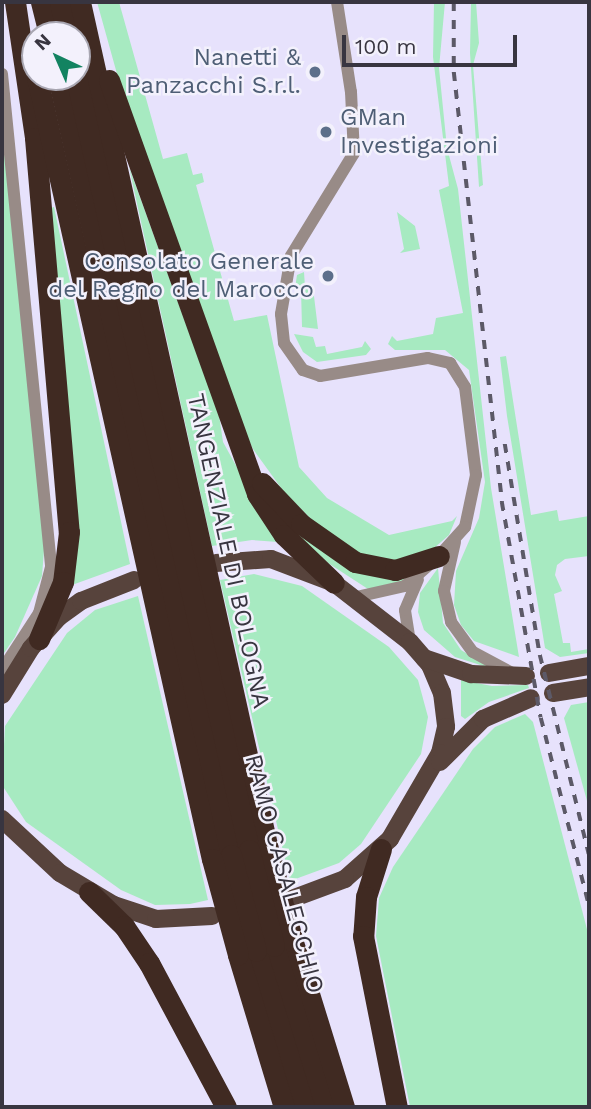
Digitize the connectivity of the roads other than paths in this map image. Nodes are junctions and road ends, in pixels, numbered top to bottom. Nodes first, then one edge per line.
1 (18, 2) edge
2 (41, 2) edge
3 (60, 2) edge
4 (80, 2) edge
5 (87, 2) edge
6 (337, 2) edge
7 (23, 21) edge
8 (46, 21) edge
9 (64, 21) edge
10 (2, 74) edge
11 (41, 91) edge
12 (61, 91) edge
13 (79, 91) edge
14 (235, 436) junction
15 (457, 538) junction
16 (439, 556) junction
17 (216, 563) dead end
18 (421, 575) junction
19 (134, 580) dead end
20 (334, 583) junction
21 (356, 597) junction
22 (39, 639) junction
23 (411, 642) junction
24 (424, 658) junction
25 (589, 666) edge
26 (2, 670) edge
27 (549, 673) dead end
28 (522, 676) joint
29 (589, 687) edge
30 (553, 693) dead end
31 (2, 695) edge
32 (531, 698) dead end
33 (433, 770) junction
34 (2, 819) edge
35 (2, 832) edge
36 (20, 839) junction
37 (381, 849) junction
38 (240, 852) junction
39 (89, 892) junction
40 (294, 898) dead end
41 (212, 916) dead end
42 (265, 948) junction
43 (226, 1107) edge
44 (284, 1107) edge
45 (304, 1107) edge
46 (323, 1107) edge
47 (344, 1107) edge
48 (397, 1107) edge

1 - 7 highway
1 - 22 highway
2 - 8 highway
3 - 9 highway
4 - 38 highway, TANGENZIALE DI BOLOGNA
5 - 14 highway
6 - 15 street
10 - 26 street
11 - 38 highway, TANGENZIALE DI BOLOGNA
12 - 38 highway, RAMO CASALECCHIO
13 - 38 highway, RAMO CASALECCHIO
14 - 16 highway
14 - 20 highway
15 - 16 street
15 - 28 street
16 - 18 street
17 - 20 main road
18 - 21 street
18 - 23 street
19 - 22 main road
20 - 21 main road
21 - 23 main road
22 - 31 main road
23 - 24 main road
24 - 28 main road
24 - 33 main road
25 - 27 main road
29 - 30 main road
32 - 33 main road
33 - 37 main road
34 - 36 main road
35 - 36 main road
36 - 39 main road
37 - 40 main road
37 - 48 highway
38 - 42 highway, RAMO CASALECCHIO, bridge
38 - 42 highway, TANGENZIALE DI BOLOGNA, bridge
39 - 41 main road
39 - 43 highway
42 - 44 highway, TANGENZIALE DI BOLOGNA
42 - 45 highway, RAMO CASALECCHIO
42 - 46 highway, RAMO CASALECCHIO
42 - 47 highway, TANGENZIALE DI BOLOGNA

